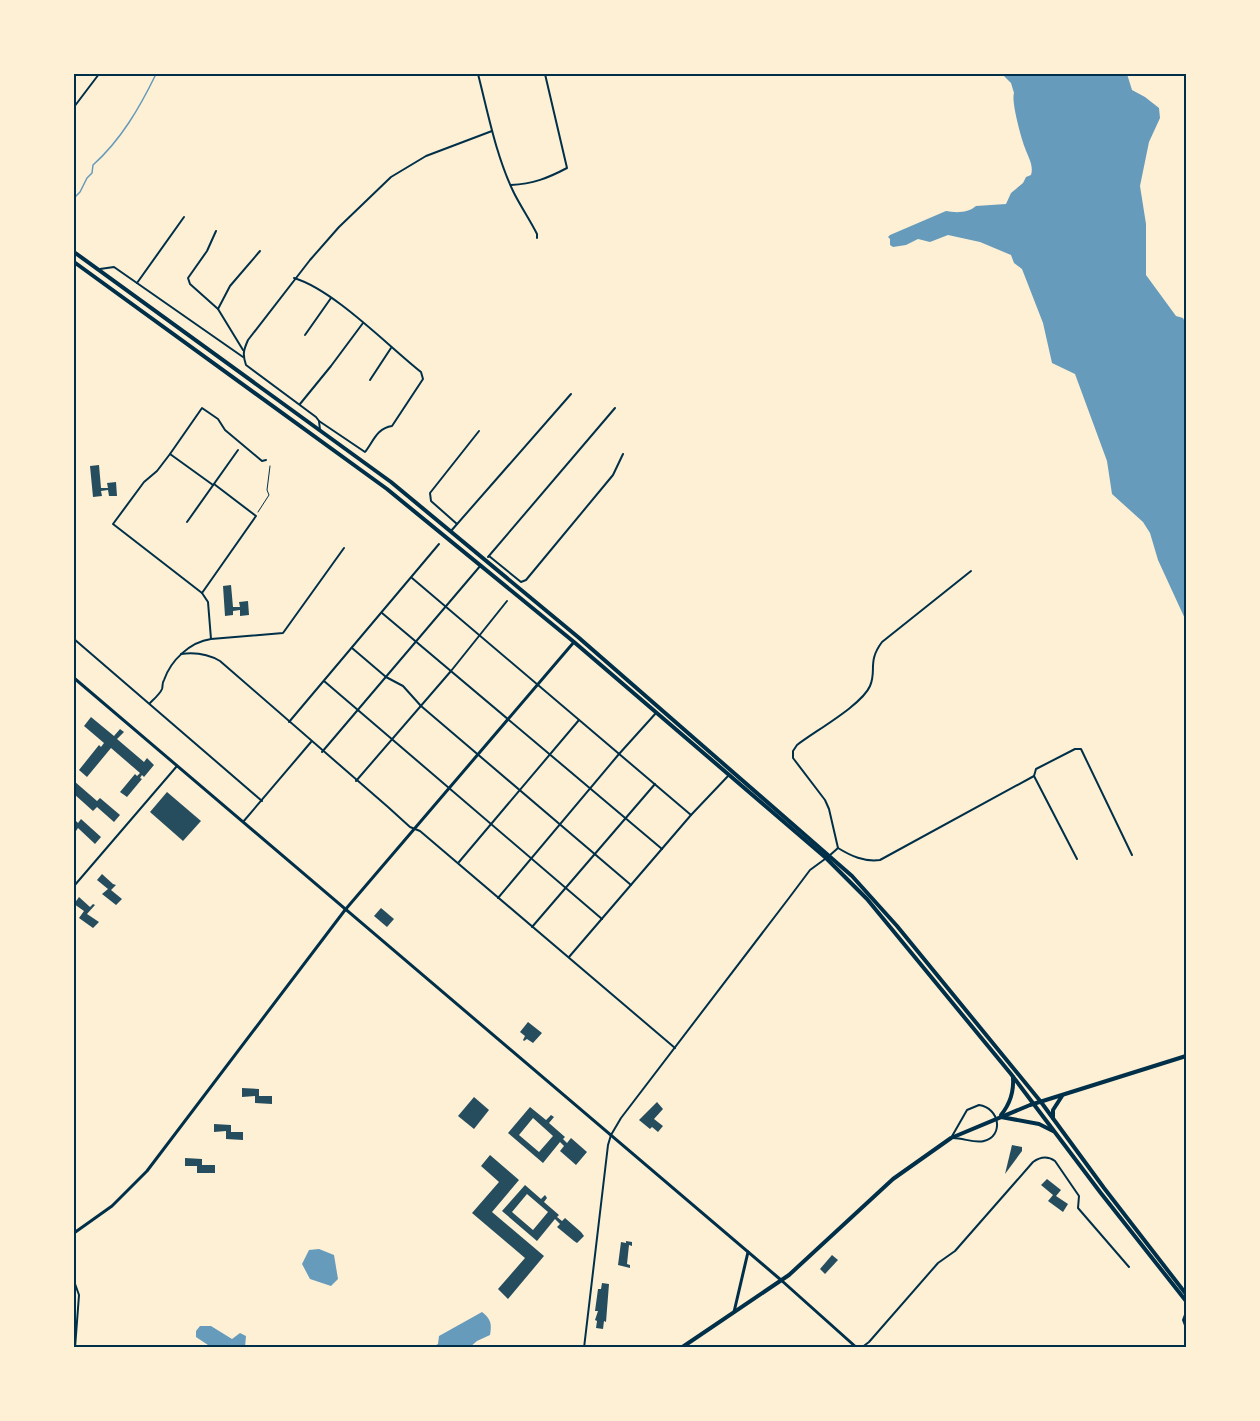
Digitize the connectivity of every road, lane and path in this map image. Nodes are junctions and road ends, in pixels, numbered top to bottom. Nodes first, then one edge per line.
1 (99, 74) edge
2 (478, 74) edge
3 (545, 74) edge
4 (74, 107) edge
5 (492, 131) junction
6 (511, 185) junction
7 (184, 217) dead end
8 (216, 231) dead end
9 (537, 238) dead end
10 (260, 251) dead end
11 (74, 252) edge
12 (74, 262) edge
13 (98, 270) junction
14 (294, 278) junction
15 (137, 283) junction
16 (331, 298) junction
17 (218, 309) junction
18 (363, 323) junction
19 (305, 335) dead end
20 (392, 348) junction
21 (243, 350) junction
22 (243, 357) junction
23 (370, 380) dead end
24 (571, 394) dead end
25 (300, 404) junction
26 (615, 408) dead end
27 (319, 421) junction
28 (320, 430) junction
29 (479, 432) dead end
30 (238, 450) dead end
31 (170, 454) junction
32 (623, 454) dead end
33 (266, 460) dead end
34 (270, 466) dead end
35 (213, 484) junction
36 (256, 516) junction
37 (187, 522) dead end
38 (457, 524) junction
39 (451, 531) junction
40 (440, 544) dead end
41 (344, 548) dead end
42 (487, 558) junction
43 (481, 565) junction
44 (971, 571) dead end
45 (412, 578) junction
46 (202, 593) junction
47 (507, 601) dead end
48 (446, 607) junction
49 (382, 613) junction
50 (480, 636) junction
51 (74, 639) edge
52 (211, 639) junction
53 (416, 642) junction
54 (574, 642) junction
55 (352, 648) junction
56 (181, 654) junction
57 (451, 671) junction
58 (386, 677) junction
59 (74, 678) edge
60 (324, 681) junction
61 (538, 685) junction
62 (150, 703) junction
63 (421, 706) junction
64 (358, 711) junction
65 (656, 713) junction
66 (508, 719) junction
67 (579, 720) junction
68 (289, 722) junction
69 (392, 739) junction
70 (311, 742) junction
71 (322, 752) junction
72 (619, 754) junction
73 (478, 755) junction
74 (550, 755) junction
75 (177, 765) junction
76 (730, 774) junction
77 (1034, 776) junction
78 (356, 781) junction
79 (655, 784) junction
80 (449, 788) junction
81 (590, 788) junction
82 (520, 790) junction
83 (262, 801) junction
84 (691, 815) junction
85 (625, 818) junction
86 (243, 822) junction
87 (491, 824) junction
88 (560, 824) junction
89 (415, 829) junction
90 (838, 848) junction
91 (662, 849) junction
92 (595, 854) junction
93 (1132, 855) dead end
94 (828, 856) junction
95 (531, 858) junction
96 (1077, 859) dead end
97 (458, 863) junction
98 (631, 885) junction
99 (74, 886) edge
100 (565, 888) junction
101 (498, 898) junction
102 (345, 910) junction
103 (602, 919) junction
104 (532, 927) junction
105 (569, 957) junction
106 (675, 1048) junction
107 (1186, 1056) edge
108 (1011, 1074) junction
109 (1064, 1095) junction
110 (1041, 1102) junction
111 (1034, 1104) junction
112 (998, 1118) junction
113 (1053, 1119) junction
114 (1053, 1131) junction
115 (611, 1135) junction
116 (951, 1138) junction
117 (74, 1233) edge
118 (748, 1252) junction
119 (1129, 1267) dead end
120 (782, 1280) junction
121 (74, 1281) edge
122 (1186, 1294) edge
123 (1186, 1300) edge
124 (734, 1312) junction
125 (76, 1315) edge
126 (1186, 1328) edge
127 (689, 1342) junction
128 (75, 1347) edge
129 (584, 1347) edge
130 (681, 1347) edge
131 (694, 1347) edge
132 (859, 1347) edge

1 - 4 street
2 - 5 street
3 - 6 street
5 - 6 street
5 - 14 street
6 - 9 street
7 - 15 street
8 - 17 street
10 - 17 street
11 - 13 main road
12 - 43 main road
13 - 15 street
13 - 28 main road
14 - 16 street
14 - 21 street
15 - 22 street
16 - 18 street
16 - 19 street
17 - 21 street
18 - 20 street
18 - 25 street
20 - 23 street
20 - 27 street
21 - 22 street
22 - 25 street
24 - 38 street
25 - 27 street
26 - 42 street
27 - 28 street
28 - 39 main road
29 - 38 street
30 - 35 street
31 - 33 street
31 - 35 street
31 - 46 street
32 - 42 street
34 - 36 path
35 - 36 street
35 - 37 street
36 - 46 street
38 - 39 street
39 - 42 main road
40 - 45 street
41 - 52 street
42 - 94 main road
43 - 48 street
43 - 54 main road
44 - 90 street
45 - 48 street
45 - 49 street
46 - 52 street
47 - 50 street
48 - 50 street
48 - 53 street
49 - 53 street
49 - 55 street
50 - 57 street
50 - 61 street
51 - 62 street
52 - 56 street
53 - 57 street
53 - 58 street
54 - 61 main road
54 - 65 main road
55 - 58 street
55 - 60 street
56 - 62 street
56 - 68 street
57 - 63 street
57 - 66 street
58 - 63 street
58 - 64 street
59 - 75 main road
60 - 64 street
60 - 68 street
61 - 66 main road
61 - 67 street
62 - 83 street
63 - 69 street
63 - 73 street
64 - 69 street
64 - 71 street
65 - 72 street
65 - 76 main road
66 - 73 main road
66 - 74 street
67 - 72 street
67 - 74 street
68 - 70 street
69 - 78 street
69 - 80 street
70 - 71 street
70 - 83 street
71 - 78 street
72 - 79 street
72 - 81 street
73 - 80 main road
73 - 82 street
74 - 81 street
74 - 82 street
75 - 86 main road
75 - 99 street
76 - 84 street
76 - 94 main road
77 - 90 street
77 - 93 street
77 - 96 street
78 - 89 street
79 - 84 street
79 - 85 street
80 - 87 street
80 - 89 main road
81 - 85 street
81 - 88 street
82 - 87 street
82 - 88 street
83 - 86 street
84 - 91 street
85 - 91 street
85 - 92 street
86 - 102 main road
87 - 95 street
87 - 97 street
88 - 92 street
88 - 95 street
89 - 97 street
89 - 102 main road
90 - 94 street
91 - 98 street
92 - 98 street
92 - 100 street
94 - 106 street
94 - 108 main road
94 - 110 main road
95 - 100 street
95 - 101 street
97 - 101 street
98 - 103 street
100 - 103 street
100 - 104 street
101 - 104 street
102 - 115 main road
102 - 117 main road
103 - 105 street
104 - 105 street
105 - 106 street
106 - 115 street
107 - 109 main road
108 - 111 main road
108 - 112 main road
109 - 110 main road
109 - 113 main road
110 - 111 main road
110 - 113 main road
111 - 112 main road
111 - 114 main road
112 - 114 main road
112 - 116 main road
112 - 116 street
112 - 116 street
113 - 122 main road
114 - 123 main road
115 - 118 main road
115 - 129 street
116 - 120 main road
118 - 120 main road
118 - 124 main road
119 - 132 street
120 - 124 main road
120 - 132 main road
121 - 125 street
123 - 126 street
124 - 127 main road
125 - 128 street
127 - 130 main road
127 - 131 street

